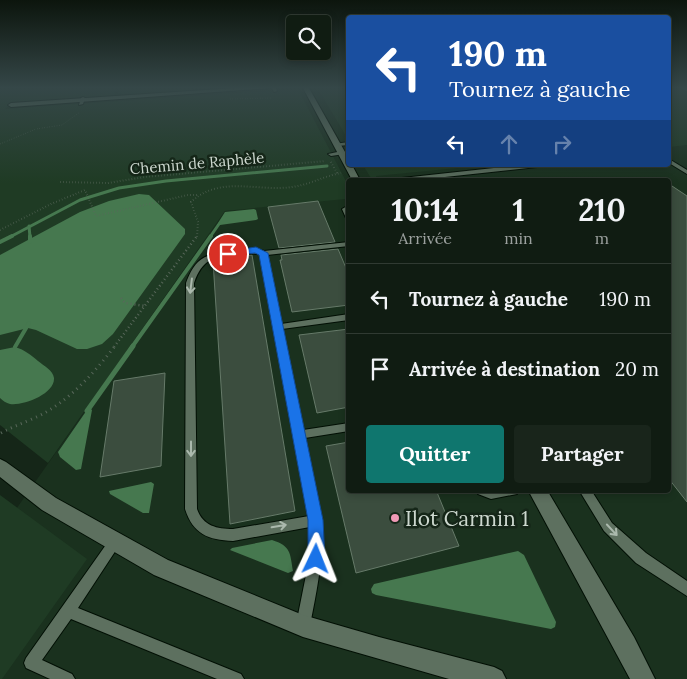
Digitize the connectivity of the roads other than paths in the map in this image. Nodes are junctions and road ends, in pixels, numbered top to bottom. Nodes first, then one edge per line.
1 (324, 120) edge
2 (346, 143) edge
3 (337, 144) junction
4 (331, 154) dead end
5 (339, 157) junction
6 (671, 162) edge
7 (346, 166) edge
8 (346, 167) edge
9 (519, 167) edge
10 (687, 172) edge
11 (355, 178) edge
12 (420, 178) edge
13 (346, 244) edge
14 (263, 253) junction
15 (346, 317) edge
16 (278, 327) junction
17 (346, 427) edge
18 (299, 435) junction
19 (0, 467) edge
20 (539, 493) edge
21 (587, 493) edge
22 (316, 520) junction
23 (114, 543) junction
24 (687, 589) edge
25 (68, 610) junction
26 (303, 626) junction
27 (66, 679) edge
28 (236, 679) edge
29 (494, 679) edge
30 (643, 679) edge

1 - 3 street
2 - 3 lane
3 - 5 street
4 - 5 lane
5 - 7 street
6 - 10 lane
8 - 11 street
9 - 12 lane
13 - 14 lane
14 - 16 lane
14 -> 22 lane
15 - 16 lane
16 - 18 lane
17 - 18 lane
18 - 22 lane
19 - 23 street
20 - 30 street
21 -> 24 lane
22 - 26 lane
23 - 25 lane
23 - 26 street
25 - 27 lane
25 - 28 lane
26 - 29 street

